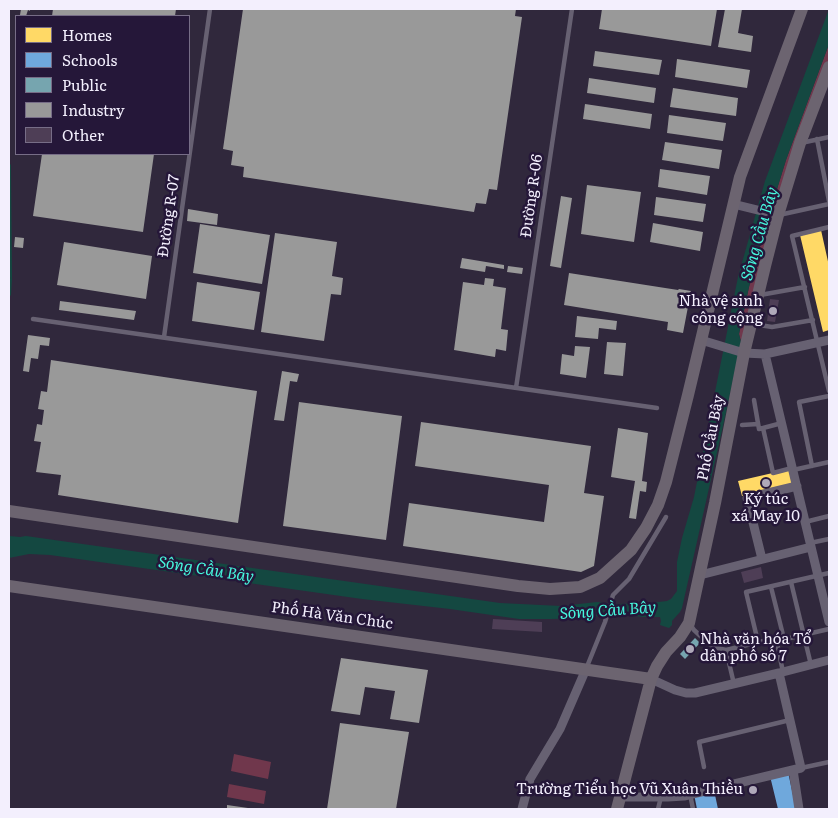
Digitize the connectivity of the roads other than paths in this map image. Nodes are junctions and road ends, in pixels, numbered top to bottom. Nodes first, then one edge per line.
1 (210, 9) edge
2 (572, 9) edge
3 (802, 9) edge
4 (829, 67) edge
5 (829, 137) edge
6 (817, 140) junction
7 (800, 143) junction
8 (190, 152) edge
9 (190, 155) edge
10 (829, 203) edge
11 (733, 204) junction
12 (778, 215) junction
13 (829, 227) edge
14 (805, 288) junction
15 (758, 296) junction
16 (33, 319) dead end
17 (813, 320) junction
18 (751, 324) junction
19 (164, 338) junction
20 (701, 340) junction
21 (829, 340) edge
22 (818, 342) junction
23 (744, 353) junction
24 (765, 354) junction
25 (516, 388) junction
26 (829, 392) edge
27 (829, 396) edge
28 (754, 400) dead end
29 (657, 408) dead end
30 (758, 424) junction
31 (782, 424) junction
32 (742, 425) dead end
33 (763, 428) junction
34 (829, 462) edge
35 (812, 466) junction
36 (793, 469) junction
37 (797, 486) junction
38 (9, 511) edge
39 (829, 516) edge
40 (666, 517) dead end
41 (805, 522) junction
42 (829, 539) edge
43 (811, 545) junction
44 (762, 559) junction
45 (829, 573) edge
46 (700, 575) junction
47 (818, 576) junction
48 (792, 582) junction
49 (9, 586) edge
50 (771, 587) junction
51 (829, 622) edge
52 (689, 623) junction
53 (829, 629) edge
54 (804, 635) junction
55 (784, 640) junction
56 (777, 641) junction
57 (758, 642) junction
58 (726, 650) junction
59 (829, 660) edge
60 (811, 665) junction
61 (586, 669) junction
62 (781, 672) junction
63 (651, 679) junction
64 (734, 684) junction
65 (790, 720) junction
66 (829, 762) edge
67 (704, 767) dead end
68 (797, 769) junction
69 (690, 794) junction
70 (661, 797) junction
71 (619, 803) edge
72 (522, 809) edge
73 (658, 809) edge
74 (694, 809) edge
75 (800, 809) edge

1 - 8 lane, Đường R-07
2 - 25 lane, Đường R-06
3 - 11 street
4 - 7 street, Phố Cầu Bây
5 - 6 lane
6 - 7 lane
6 - 10 lane
7 - 12 street, Phố Cầu Bây
9 - 19 lane, Đường R-07
10 - 12 lane
11 - 12 street
11 - 20 street
12 - 15 street, Phố Cầu Bây
13 - 14 lane
14 - 15 lane
14 - 17 lane
15 - 18 street, Phố Cầu Bây
16 - 19 lane
17 - 18 lane
17 - 22 lane
18 - 23 street, Phố Cầu Bây
19 - 25 lane
20 - 23 street
20 - 38 street
21 - 22 street
22 - 24 street
22 - 26 lane
23 - 24 street
23 - 46 street, Phố Cầu Bây
24 - 31 street
25 - 29 lane
27 - 35 lane
28 - 30 lane
30 - 32 lane
30 - 33 lane
31 - 33 lane
31 - 36 street
33 - 36 lane
34 - 35 lane
35 - 36 lane
36 - 37 street
37 - 41 street
37 - 44 street
39 - 41 lane
40 - 61 lane
41 - 43 street
42 - 43 lane
43 - 44 street
43 - 47 street
44 - 46 street
45 - 47 lane
46 - 52 street, Phố Cầu Bây
47 - 48 lane
47 - 51 street
48 - 50 lane
48 - 54 lane
49 - 61 street, Phố Hà Văn Chúc
50 - 55 lane
50 - 57 lane
52 - 58 lane
52 - 63 street, Phố Cầu Bây
53 - 54 lane
54 - 55 lane
54 - 60 lane
55 - 56 lane
56 - 57 lane
56 - 62 lane
57 - 58 lane
58 - 64 lane
59 - 60 street
60 - 62 street
61 - 63 street, Phố Hà Văn Chúc
61 - 72 street
62 - 64 street
62 - 65 street
63 - 64 street
63 - 71 street, Phố Cầu Bây
65 - 67 lane
65 - 68 street
66 - 68 lane
68 - 69 street
68 - 75 street
69 - 70 street
69 - 74 lane
70 - 71 street
70 - 73 lane

